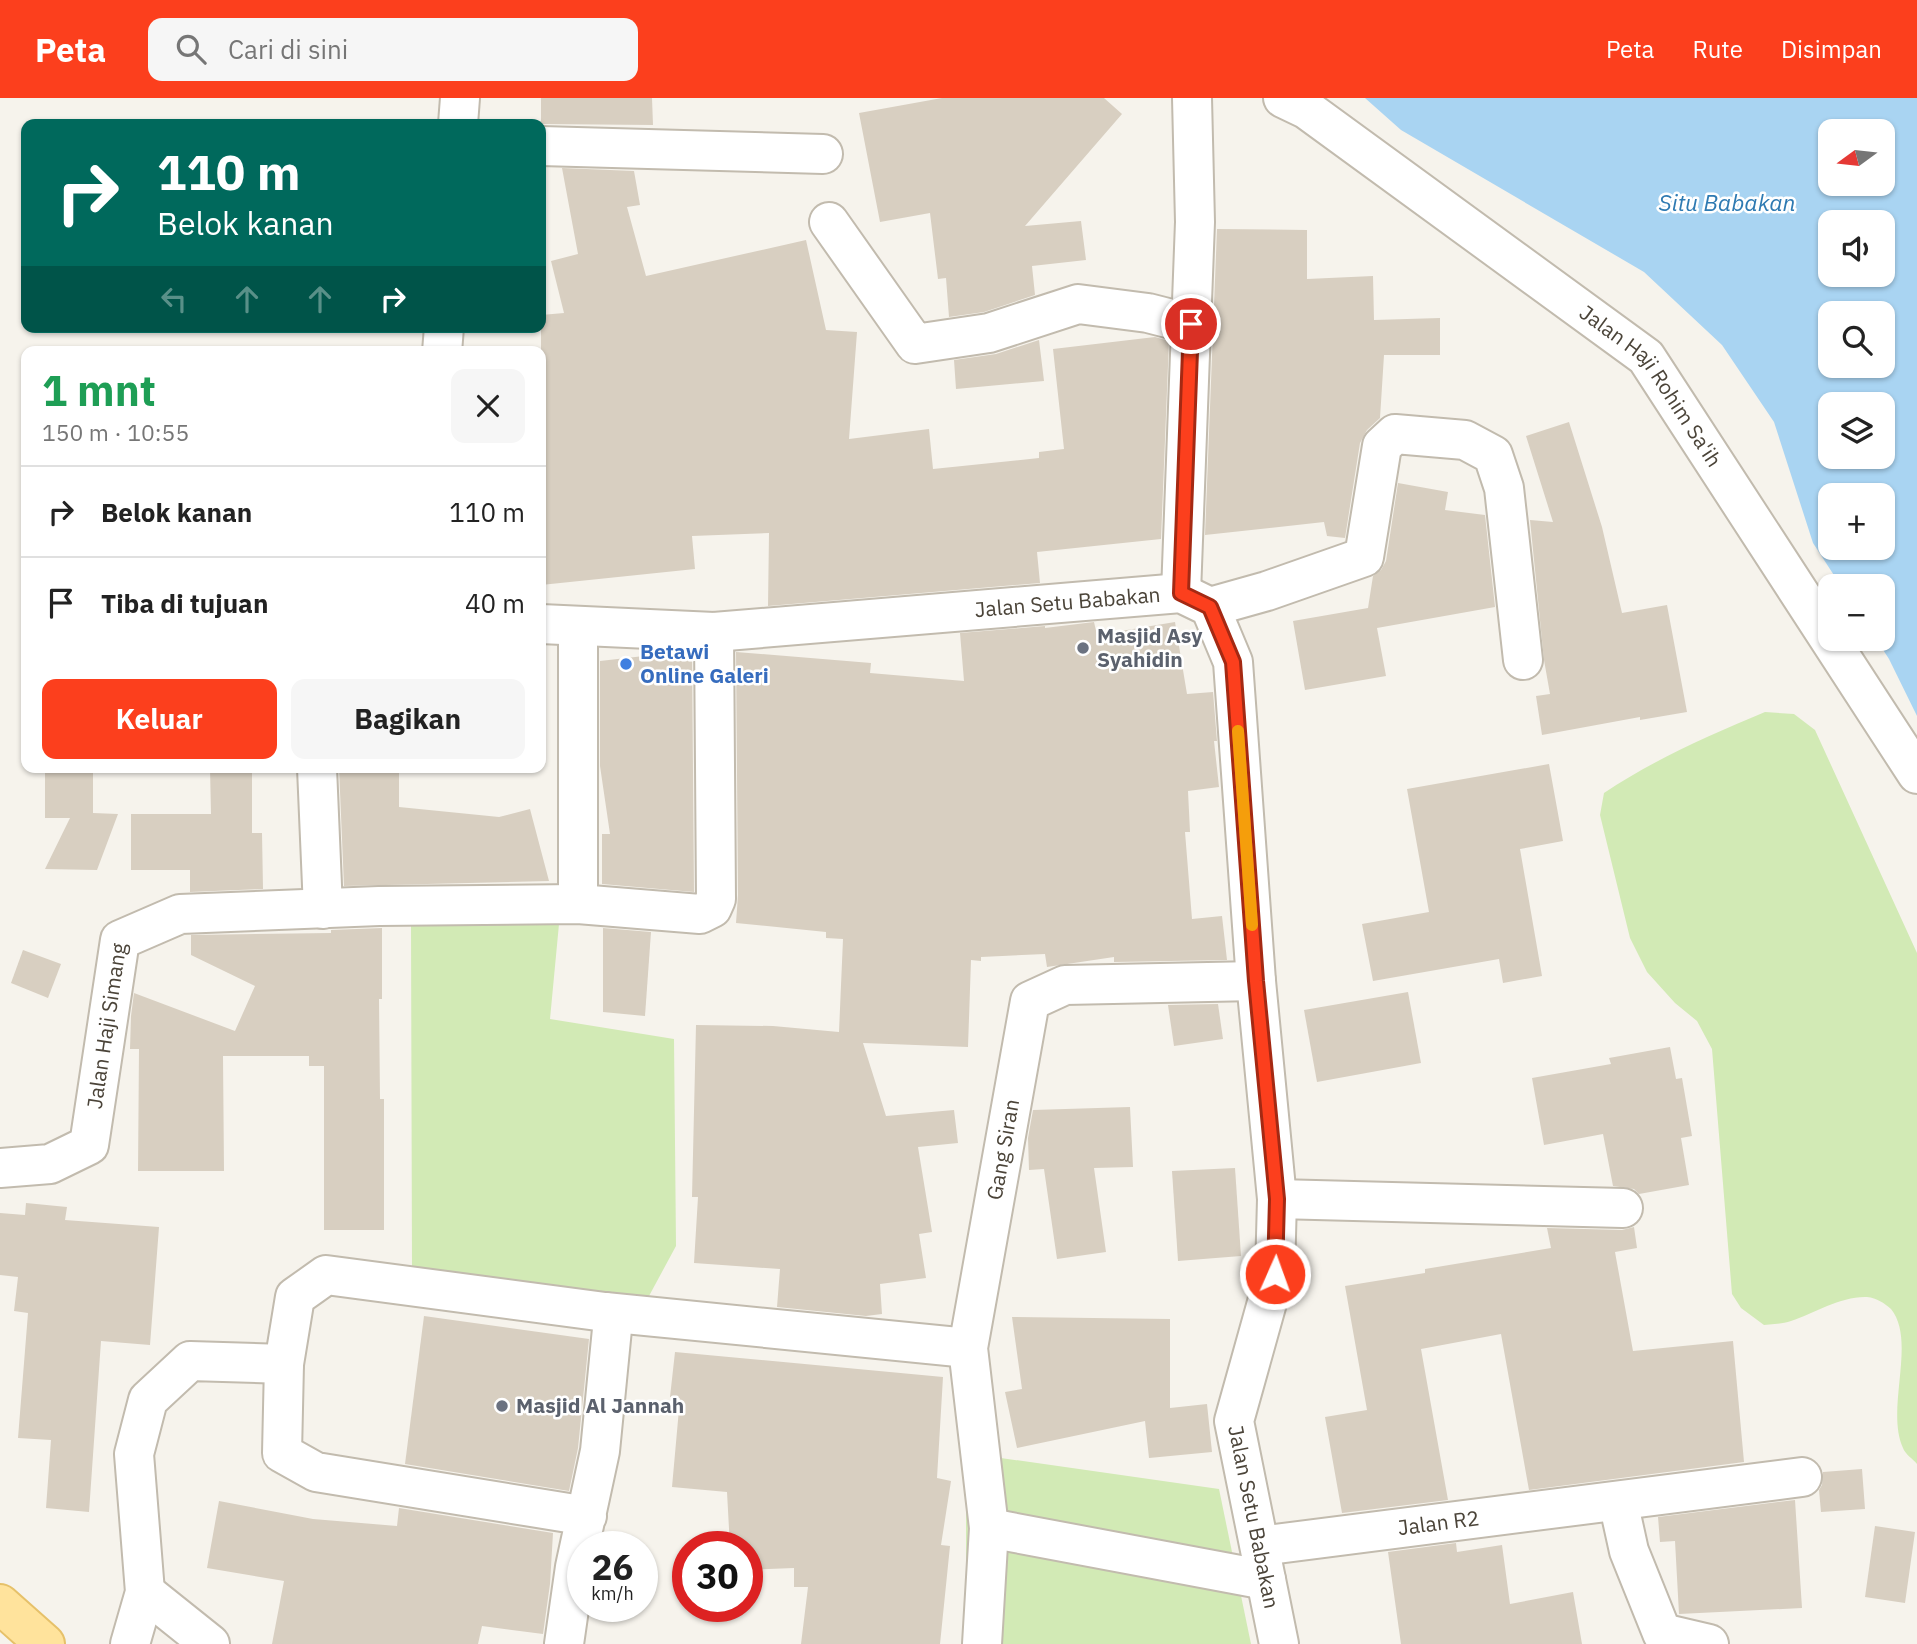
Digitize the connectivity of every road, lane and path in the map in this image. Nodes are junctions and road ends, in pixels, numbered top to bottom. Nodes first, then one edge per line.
1 (460, 98) edge
2 (1192, 98) edge
3 (1283, 98) edge
4 (458, 119) edge
5 (546, 146) edge
6 (823, 154) dead end
7 (829, 222) dead end
8 (1191, 324) junction
9 (1196, 600) junction
10 (546, 624) edge
11 (578, 627) junction
12 (714, 632) junction
13 (1523, 660) dead end
14 (317, 773) edge
15 (1917, 774) edge
16 (579, 904) junction
17 (323, 909) junction
18 (1256, 981) junction
19 (0, 1168) edge
20 (1277, 1199) junction
21 (1623, 1208) dead end
22 (605, 1312) junction
23 (968, 1348) junction
24 (284, 1364) junction
25 (1802, 1477) dead end
26 (1618, 1501) junction
27 (587, 1516) junction
28 (989, 1528) junction
29 (1263, 1563) junction
30 (0, 1604) edge
31 (138, 1617) edge
32 (45, 1644) edge
33 (209, 1644) edge
34 (564, 1644) edge
35 (982, 1644) edge
36 (1279, 1644) edge
37 (1709, 1644) edge

1 - 4 street
2 - 8 street
3 - 15 street, Jalan Haji Rohim Sa'ih
5 - 6 street
7 - 8 street
8 - 9 street
9 - 12 street, Jalan Setu Babakan
9 - 13 street
9 - 18 street, Jalan Setu Babakan
10 - 11 street, Jalan Setu Babakan
11 - 12 street, Jalan Setu Babakan
11 - 16 street
12 - 16 street, Jalan Haji Simang
14 - 17 street
16 - 17 street, Jalan Haji Simang
17 - 19 street, Jalan Haji Simang
18 - 20 street, Jalan Setu Babakan
18 - 23 street, Gang Siran
20 - 21 street
20 - 29 street, Jalan Setu Babakan
22 - 23 street
22 - 24 street
22 - 27 street
23 - 28 street, Gang Siran
24 - 27 street
24 - 31 street
25 - 26 street, Jalan R2
26 - 29 street, Jalan R2
26 - 37 street
27 - 34 street
28 - 29 street
28 - 35 street, Gang Siran
29 - 36 street, Jalan Setu Babakan
30 - 32 main road
31 - 33 street

